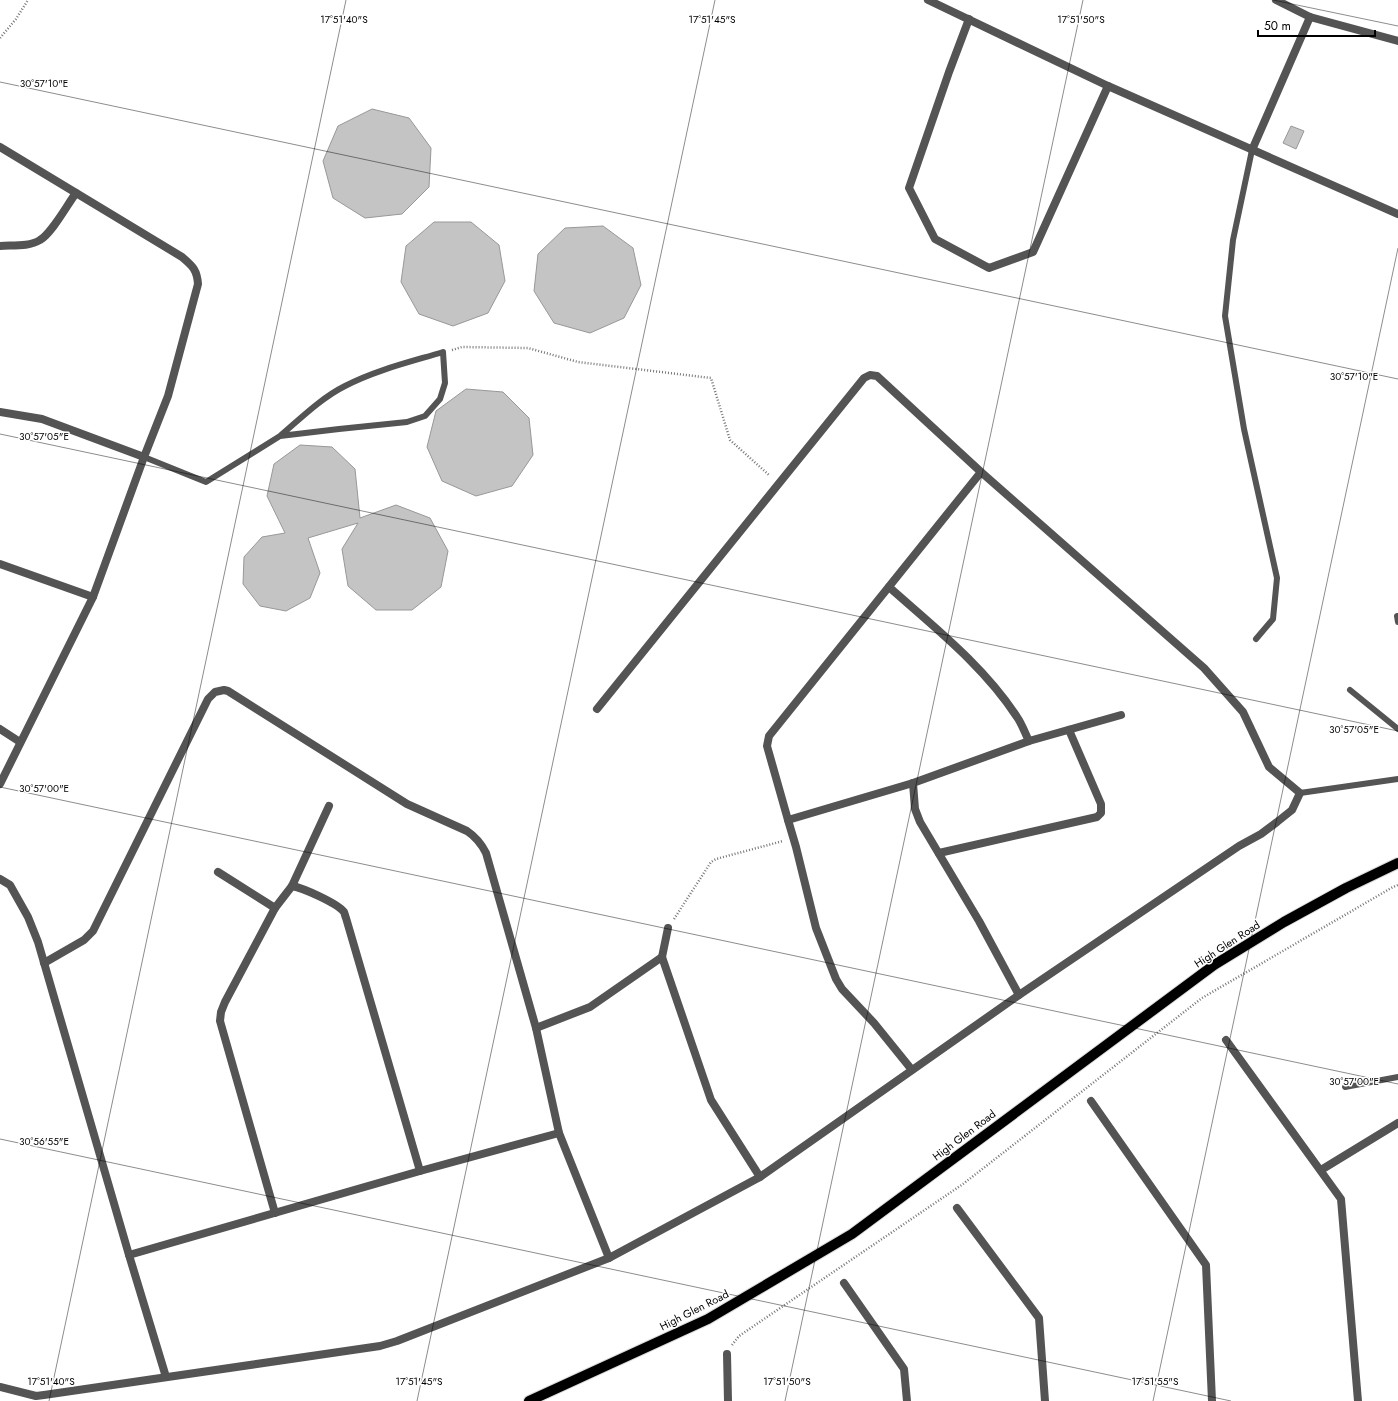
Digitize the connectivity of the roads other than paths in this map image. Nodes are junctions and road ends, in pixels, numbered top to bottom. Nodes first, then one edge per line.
1 (928, 0) edge
2 (1276, 0) edge
3 (1310, 18) junction
4 (969, 19) junction
5 (1398, 41) edge
6 (1108, 86) junction
7 (0, 147) edge
8 (1252, 150) junction
9 (76, 193) junction
10 (1398, 214) edge
11 (0, 246) edge
12 (0, 412) edge
13 (280, 436) junction
14 (144, 458) junction
15 (981, 472) junction
16 (0, 564) edge
17 (889, 587) junction
18 (93, 598) junction
19 (1256, 639) dead end
20 (1350, 690) dead end
21 (597, 709) dead end
22 (1120, 715) dead end
23 (0, 729) edge
24 (1398, 729) edge
25 (1069, 730) junction
26 (1029, 741) junction
27 (20, 742) junction
28 (1398, 779) edge
29 (0, 784) edge
30 (913, 784) junction
31 (1300, 793) junction
32 (329, 806) dead end
33 (788, 820) junction
34 (938, 853) junction
35 (1398, 863) edge
36 (218, 872) dead end
37 (0, 879) edge
38 (292, 886) junction
39 (275, 908) junction
40 (668, 928) road end
41 (662, 957) junction
42 (44, 963) junction
43 (1019, 995) junction
44 (536, 1028) junction
45 (1226, 1040) dead end
46 (912, 1070) junction
47 (1398, 1077) edge
48 (1345, 1087) dead end
49 (1091, 1101) dead end
50 (1398, 1123) edge
51 (559, 1133) junction
52 (1320, 1170) junction
53 (420, 1171) junction
54 (760, 1177) junction
55 (957, 1208) dead end
56 (275, 1213) junction
57 (129, 1255) junction
58 (609, 1258) junction
59 (844, 1283) dead end
60 (727, 1354) road end
61 (166, 1377) junction
62 (0, 1387) edge
63 (529, 1401) edge
64 (728, 1401) edge
65 (907, 1401) edge
66 (1046, 1401) edge
67 (1212, 1401) edge
68 (1358, 1401) edge

1 - 4 street
2 - 3 street
3 - 5 street
3 - 8 street
4 - 6 street
4 - 6 street
6 - 8 street
7 - 9 street
8 - 10 street
8 - 19 lane
9 - 11 street
9 - 14 street
12 - 14 street
13 - 13 lane
13 - 14 lane
14 - 18 street
15 - 17 street
15 - 21 street
15 - 31 street
16 - 18 street
17 - 26 street
17 - 33 street
18 - 27 street
20 - 24 lane
22 - 25 street
23 - 27 street
25 - 26 street
25 - 34 street
26 - 30 street
27 - 29 street
28 - 31 lane
30 - 33 street
30 - 34 street
31 - 43 street
32 - 38 street
33 - 46 street
34 - 43 street
35 - 63 main road, High Glen Road
36 - 39 street
37 - 42 street
38 - 39 street
38 - 53 street
39 - 56 street
40 - 41 street
41 - 44 street
41 - 54 street
42 - 44 street
42 - 57 street
43 - 46 street
44 - 51 street
45 - 52 street
46 - 54 street
47 - 48 lane
49 - 67 street
50 - 52 street
51 - 53 street
51 - 58 street
52 - 68 street
53 - 56 street
54 - 58 street
55 - 66 street
56 - 57 street
57 - 61 street
58 - 61 street
59 - 65 street
60 - 64 street
61 - 62 street

